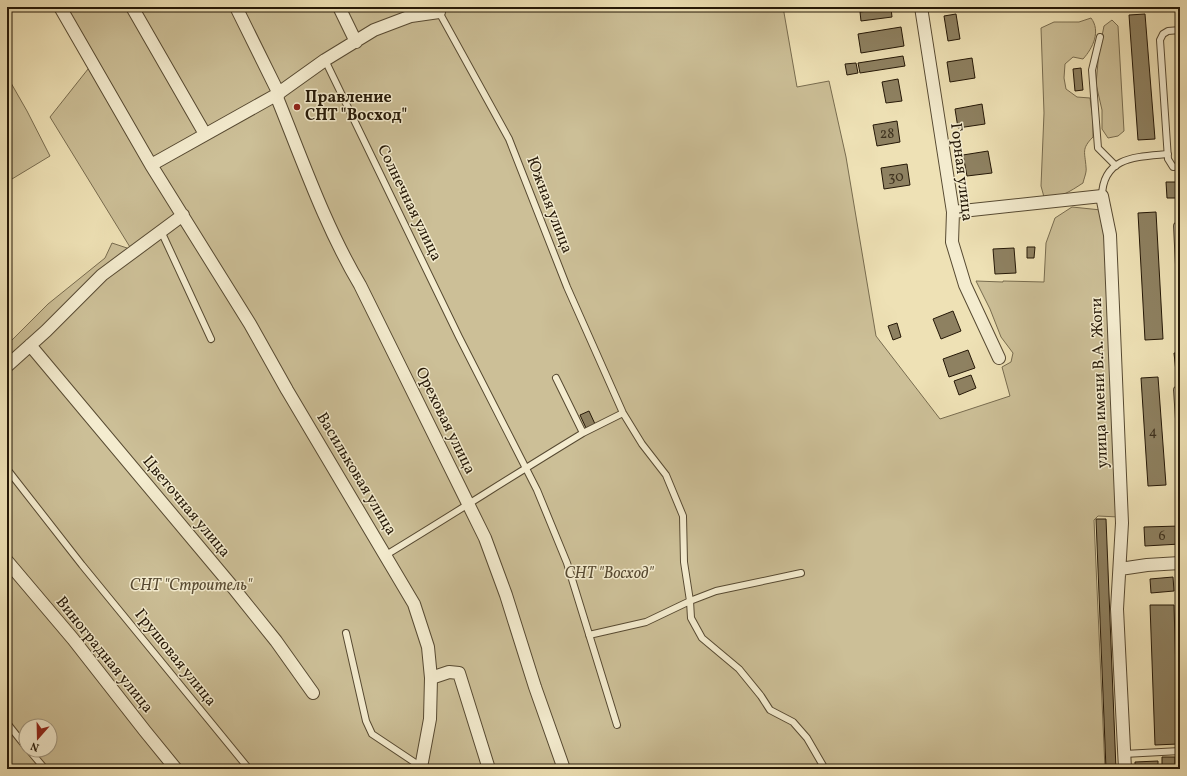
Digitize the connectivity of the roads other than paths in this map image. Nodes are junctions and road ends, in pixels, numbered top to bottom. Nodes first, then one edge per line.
1 (60, 7) edge
2 (132, 7) edge
3 (236, 7) edge
4 (339, 7) edge
5 (921, 7) edge
6 (438, 9) edge
7 (1180, 30) edge
8 (1100, 37) dead end
9 (356, 42) junction
10 (325, 60) junction
11 (278, 95) junction
12 (205, 134) junction
13 (1168, 154) junction
14 (151, 165) junction
15 (1116, 166) junction
16 (1180, 166) edge
17 (1102, 196) junction
18 (953, 212) junction
19 (183, 215) junction
20 (1180, 226) edge
21 (161, 231) junction
22 (1180, 284) edge
23 (210, 339) dead end
24 (30, 345) junction
25 (1000, 358) dead end
26 (7, 366) edge
27 (556, 378) dead end
28 (1180, 390) edge
29 (623, 413) junction
30 (583, 432) junction
31 (1180, 434) edge
32 (526, 467) junction
33 (7, 469) edge
34 (469, 505) junction
35 (386, 556) junction
36 (7, 561) edge
37 (1180, 563) edge
38 (1120, 569) junction
39 (801, 573) dead end
40 (690, 601) junction
41 (346, 633) dead end
42 (589, 635) junction
43 (431, 678) junction
44 (313, 693) dead end
45 (7, 723) edge
46 (617, 725) dead end
47 (18, 737) edge
48 (1180, 751) edge
49 (1124, 754) junction
50 (36, 758) edge
51 (420, 768) edge
52 (45, 769) edge
53 (176, 769) edge
54 (249, 769) edge
55 (489, 769) edge
56 (564, 769) edge
57 (825, 769) edge
58 (1125, 769) edge

1 - 14 street, Васильковая улица
2 - 12 street
3 - 11 street, Ореховая улица
4 - 9 street
5 - 18 street, Горная улица
6 - 9 street
6 - 29 lane, Южная улица
7 - 13 lane
8 - 15 lane
9 - 10 street
10 - 11 street
10 - 32 lane, Солнечная улица
11 - 12 street
11 - 34 street, Ореховая улица
12 - 14 street
13 - 15 lane
13 - 16 lane
14 - 19 street, Васильковая улица
15 - 17 lane
17 - 18 street
17 - 38 street, улица имени В.А. Жоги
18 - 25 street, Горная улица
19 - 21 street
19 - 35 street, Васильковая улица
20 - 22 lane
21 - 23 lane
21 - 24 street
24 - 26 street
24 - 44 street, Цветочная улица
27 - 30 lane
28 - 31 lane
29 - 30 lane
29 - 40 lane, Южная улица
30 - 32 lane
32 - 34 lane
32 - 42 lane, Солнечная улица
33 - 54 lane, Грушовая улица
34 - 35 lane
34 - 56 street, Ореховая улица
35 - 43 street, Васильковая улица
36 - 53 street, Виноградная улица
37 - 38 street
38 - 49 street, улица имени В.А. Жоги
39 - 40 lane
40 - 42 lane
40 - 57 lane, Южная улица
41 - 51 lane
42 - 46 lane, Солнечная улица
43 - 51 street, Васильковая улица
43 - 55 street
45 - 47 lane
48 - 49 lane
49 - 58 street, улица имени В.А. Жоги
50 - 52 lane

